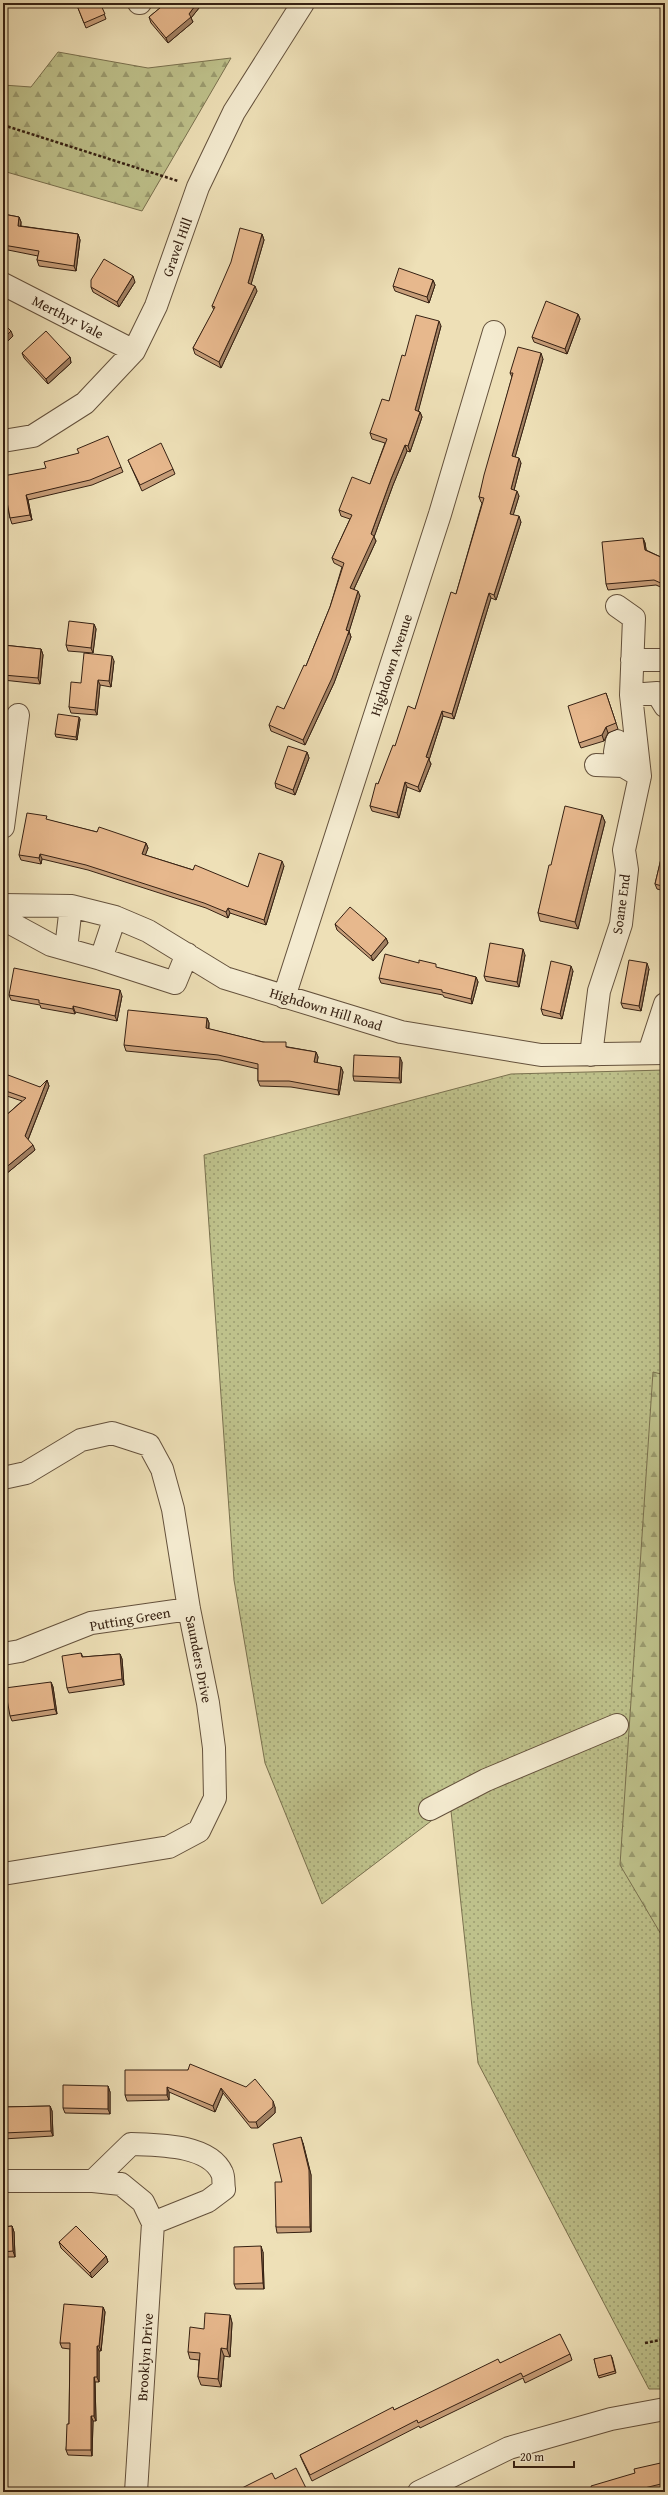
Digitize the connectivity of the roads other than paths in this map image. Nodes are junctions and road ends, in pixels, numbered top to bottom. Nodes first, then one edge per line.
1 (303, 3) edge
2 (3, 284) edge
3 (494, 332) dead end
4 (134, 351) junction
5 (3, 441) edge
6 (617, 606) dead end
7 (665, 659) edge
8 (632, 660) junction
9 (630, 695) junction
10 (665, 706) edge
11 (18, 715) dead end
12 (617, 741) dead end
13 (596, 765) dead end
14 (632, 771) junction
15 (3, 827) edge
16 (3, 905) edge
17 (71, 906) junction
18 (115, 917) junction
19 (3, 919) edge
20 (66, 949) junction
21 (187, 954) junction
22 (101, 958) junction
23 (284, 998) junction
24 (665, 1004) edge
25 (657, 1053) edge
26 (591, 1055) junction
27 (3, 1478) edge
28 (189, 1609) junction
29 (3, 1654) edge
30 (617, 1725) dead end
31 (430, 1809) dead end
32 (3, 1874) edge
33 (3, 2181) edge
34 (94, 2181) junction
35 (153, 2223) junction
36 (665, 2409) edge
37 (136, 2492) edge
38 (419, 2492) edge

1 - 4 street, Gravel Hill
2 - 4 street, Merthyr Vale
3 - 23 street, Highdown Avenue
4 - 5 street, Gravel Hill
6 - 8 street, Soane End
7 - 8 street
8 - 9 street, Soane End
9 - 10 street
9 - 14 street, Soane End
11 - 15 street
12 - 14 street
13 - 14 street
14 - 26 street, Soane End
16 - 17 street, Highdown Hill Road
17 - 18 street, Highdown Hill Road
17 - 20 street
18 - 21 street, Highdown Hill Road
18 - 22 street
19 - 20 street
20 - 22 street
21 - 22 street
21 - 23 street, Highdown Hill Road
23 - 26 street, Highdown Hill Road
24 - 25 street
25 - 26 street, Highdown Hill Road
27 - 28 street, Saunders Drive
28 - 29 street, Putting Green
28 - 32 street, Saunders Drive
30 - 31 street
33 - 34 street, Brooklyn Drive
34 - 35 street, Brooklyn Drive
34 - 35 street
35 - 37 street, Brooklyn Drive
36 - 38 street

